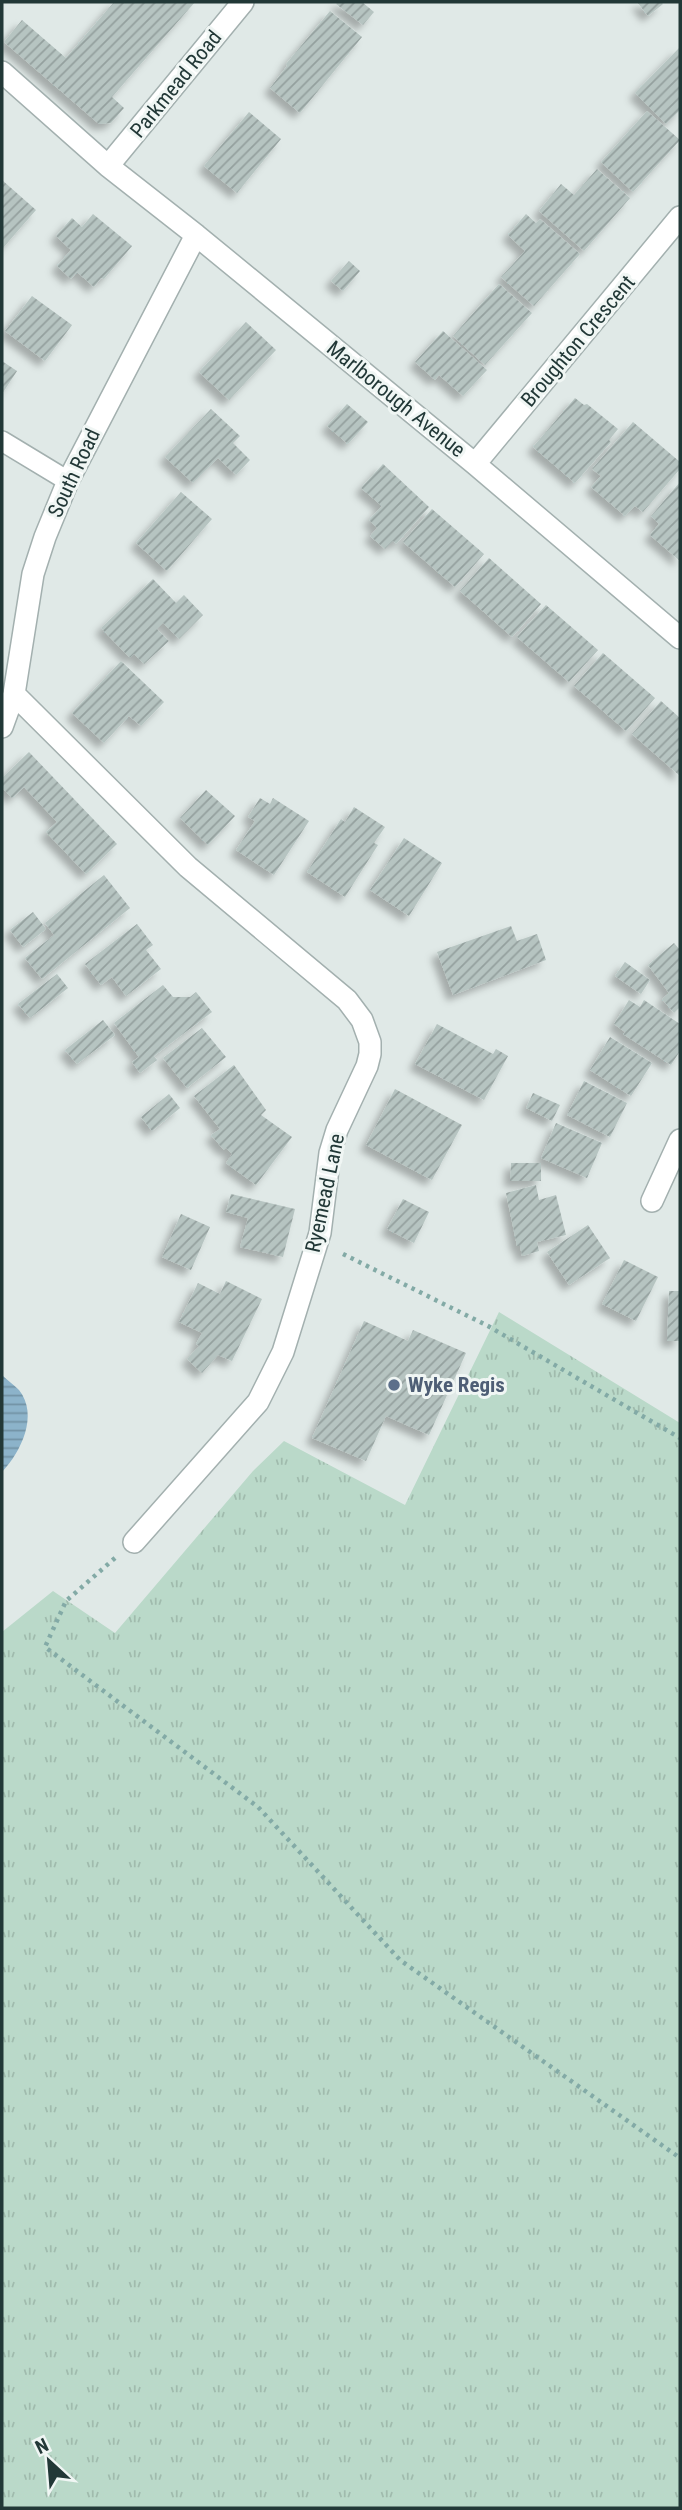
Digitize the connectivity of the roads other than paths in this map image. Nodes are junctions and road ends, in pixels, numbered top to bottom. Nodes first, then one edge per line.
1 (243, 2) edge
2 (2, 72) edge
3 (108, 166) junction
4 (680, 217) edge
5 (196, 235) junction
6 (2, 441) edge
7 (475, 464) junction
8 (68, 481) junction
9 (680, 638) edge
10 (14, 694) junction
11 (2, 727) edge
12 (680, 1140) edge
13 (653, 1201) dead end
14 (134, 1542) road end

1 - 3 street, Parkmead Road
2 - 3 street, Marlborough Avenue
3 - 5 street, Marlborough Avenue
4 - 7 street, Broughton Crescent
5 - 7 street, Marlborough Avenue
5 - 8 street, South Road
6 - 8 lane
7 - 9 street, Marlborough Avenue
8 - 10 street, South Road
10 - 11 street, South Road
10 - 14 street, Ryemead Lane
12 - 13 street

